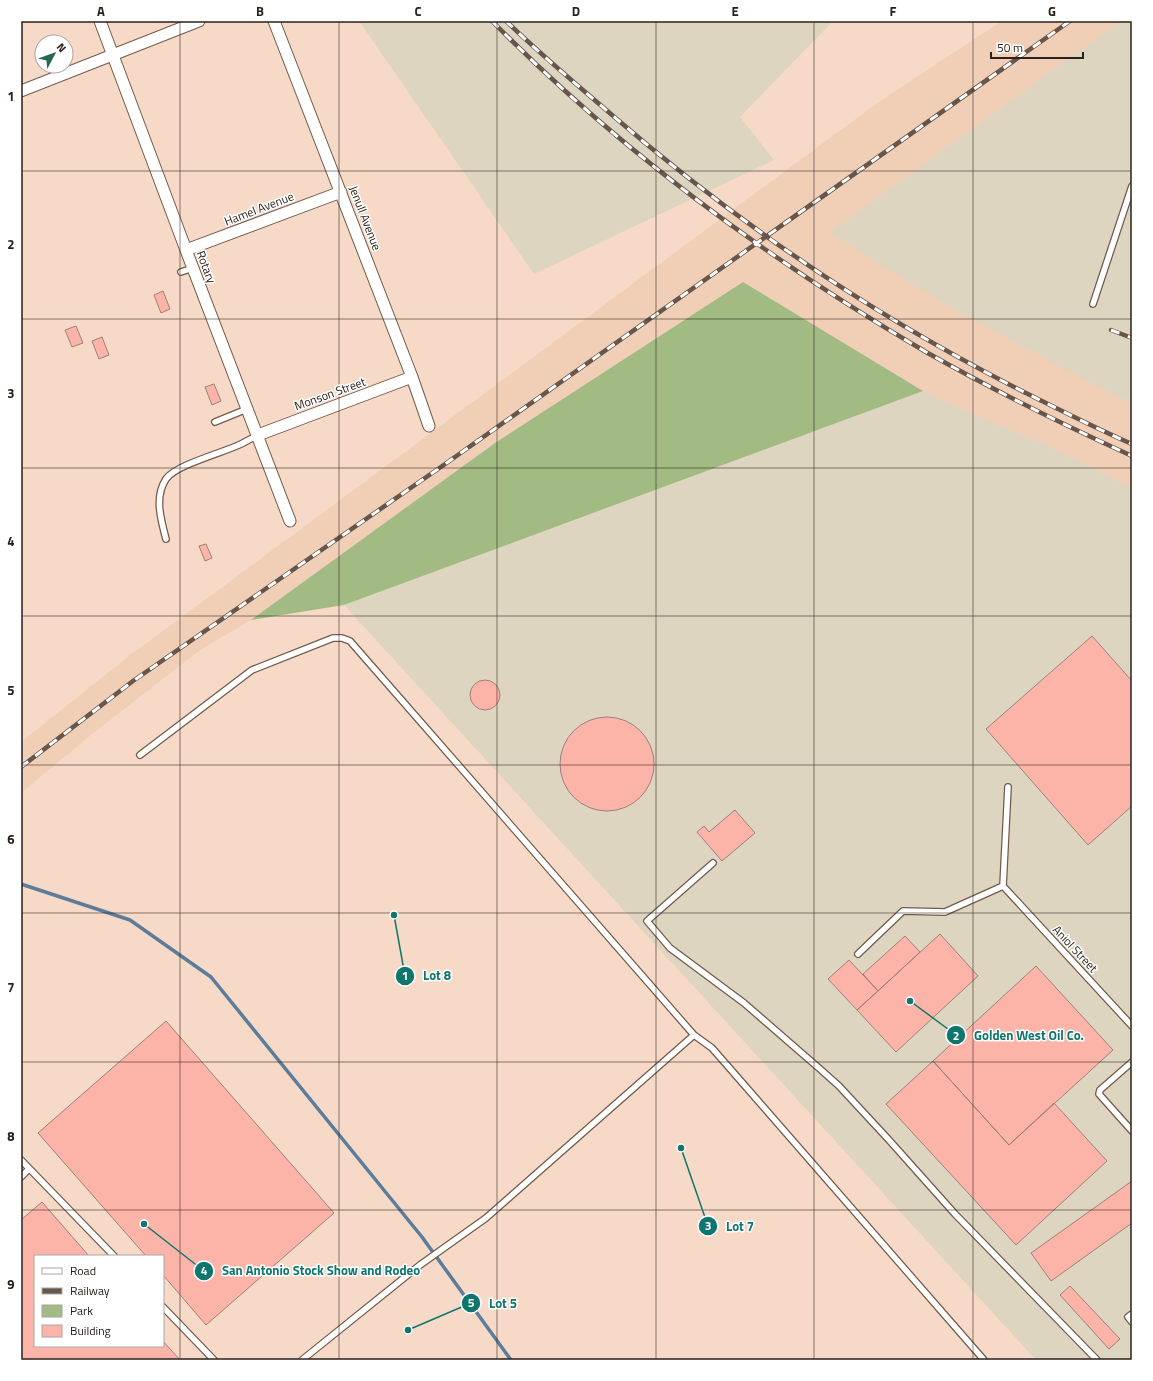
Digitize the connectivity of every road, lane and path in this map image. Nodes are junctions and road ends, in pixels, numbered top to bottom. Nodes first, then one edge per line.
1 (100, 21) edge
2 (199, 21) edge
3 (274, 21) edge
4 (114, 56) junction
5 (21, 91) edge
6 (1132, 186) edge
7 (341, 192) junction
8 (186, 250) junction
9 (193, 268) junction
10 (181, 272) dead end
11 (1093, 304) dead end
12 (412, 377) junction
13 (247, 409) junction
14 (215, 422) dead end
15 (429, 426) dead end
16 (258, 435) junction
17 (290, 521) dead end
18 (166, 539) dead end
19 (140, 755) dead end
20 (1008, 787) dead end
21 (713, 864) dead end
22 (1003, 886) junction
23 (858, 954) dead end
24 (1132, 1026) edge
25 (694, 1035) junction
26 (1132, 1062) edge
27 (1132, 1131) edge
28 (21, 1160) edge
29 (29, 1170) junction
30 (21, 1176) edge
31 (113, 1255) edge
32 (164, 1308) edge
33 (1132, 1314) edge
34 (1132, 1322) edge
35 (214, 1360) edge
36 (302, 1360) edge
37 (984, 1360) edge
38 (1097, 1360) edge

1 - 4 street, Rotary
2 - 4 street
3 - 7 street, Jenull Avenue
4 - 5 street
4 - 8 street, Rotary
6 - 11 lane
7 - 8 street, Hamel Avenue
7 - 12 street, Jenull Avenue
8 - 9 street, Rotary
9 - 10 lane
9 - 13 street, Rotary
12 - 15 street, Jenull Avenue
12 - 16 street, Monson Street
13 - 14 lane
13 - 16 street, Rotary
16 - 17 street, Rotary
16 - 18 lane
19 - 25 lane
20 - 22 lane
21 - 38 lane
22 - 23 lane
22 - 24 lane, Aniol Street
25 - 36 lane
25 - 37 lane
26 - 27 lane
28 - 29 lane
29 - 30 lane
29 - 31 lane
32 - 35 lane
33 - 34 lane

